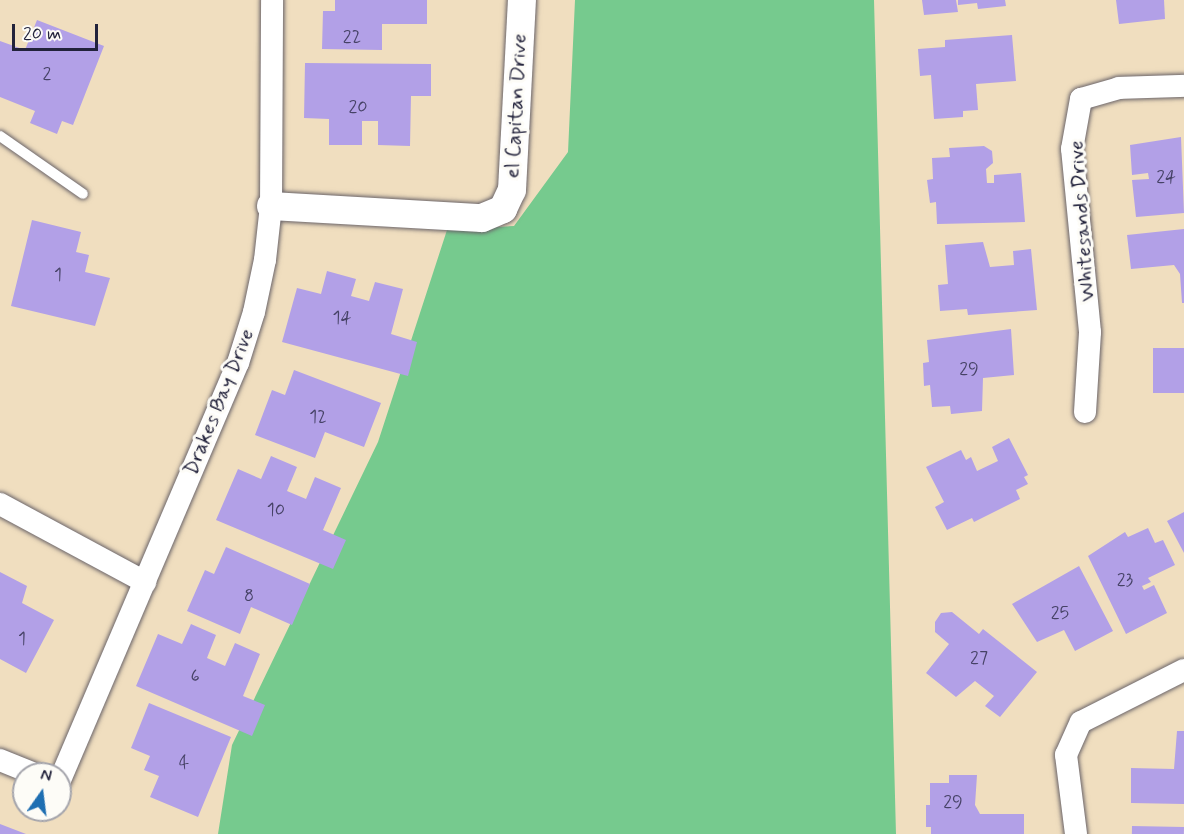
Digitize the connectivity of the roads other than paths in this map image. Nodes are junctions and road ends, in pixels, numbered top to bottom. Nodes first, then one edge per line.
1 (272, 0) edge
2 (522, 0) edge
3 (1184, 86) edge
4 (0, 136) edge
5 (83, 194) dead end
6 (271, 206) junction
7 (1084, 412) dead end
8 (0, 504) edge
9 (145, 582) junction
10 (1184, 670) edge
11 (68, 762) edge
12 (1076, 834) edge

1 - 6 street, Drakes Bay Drive
2 - 6 street, el Capitan Drive
3 - 7 street, Whitesands Drive
4 - 5 lane
6 - 9 street, Drakes Bay Drive
8 - 9 street
9 - 11 street, Drakes Bay Drive
10 - 12 street

